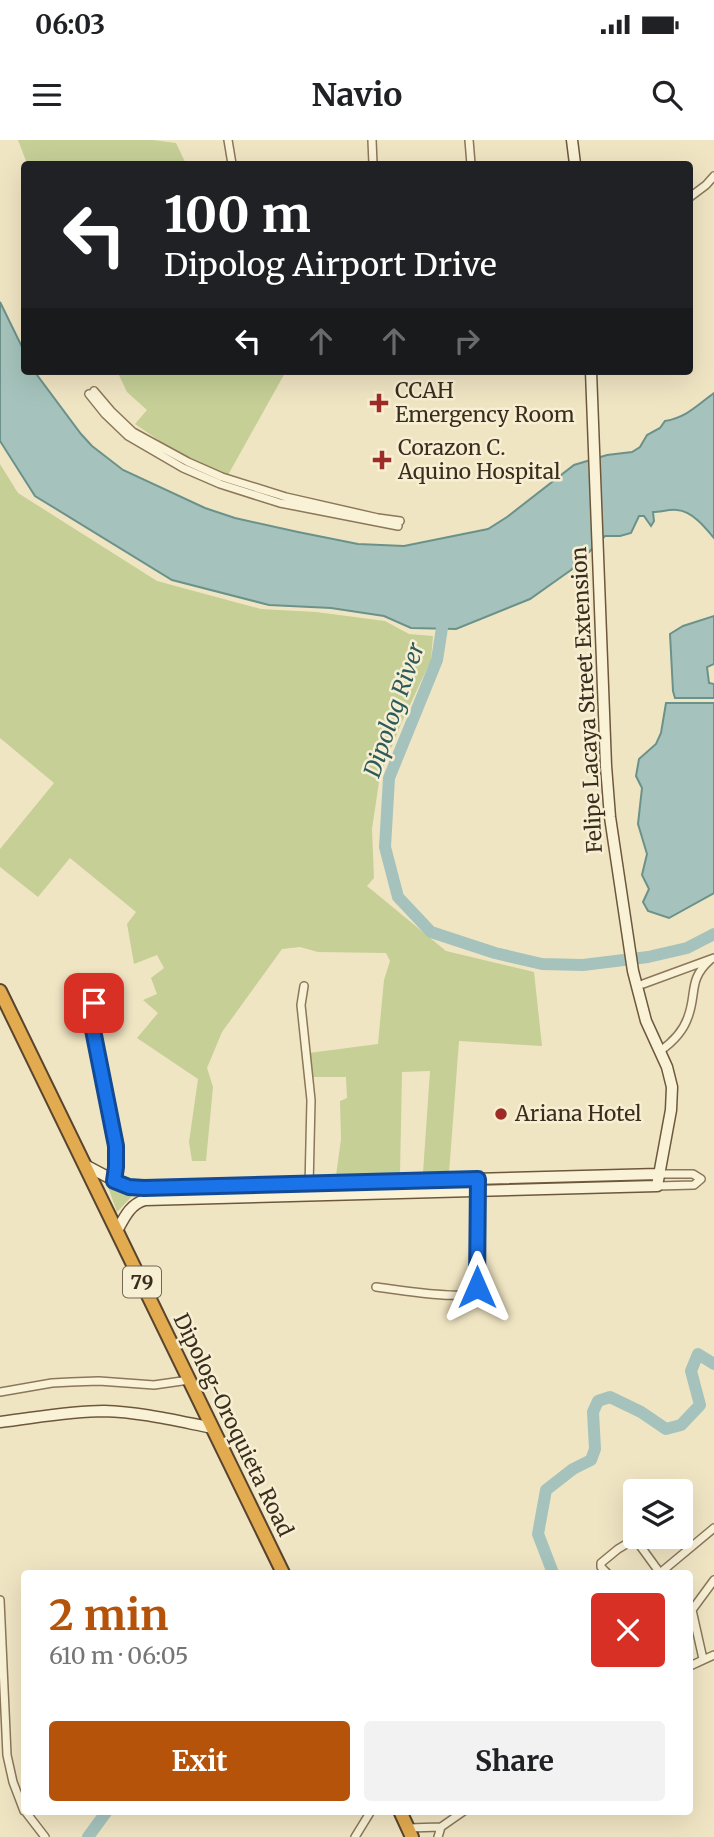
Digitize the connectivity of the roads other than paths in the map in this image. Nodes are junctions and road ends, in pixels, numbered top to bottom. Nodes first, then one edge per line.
1 (228, 140) edge
2 (372, 140) edge
3 (469, 140) edge
4 (572, 140) edge
5 (232, 161) edge
6 (373, 161) edge
7 (471, 161) edge
8 (575, 161) edge
9 (714, 176) edge
10 (693, 195) edge
11 (590, 375) edge
12 (91, 392) dead end
13 (399, 524) dead end
14 (712, 959) edge
15 (643, 984) dead end
16 (94, 986) dead end
17 (304, 986) dead end
18 (0, 991) edge
19 (660, 1051) junction
20 (85, 1165) junction
21 (658, 1174) junction
22 (114, 1181) junction
23 (477, 1185) junction
24 (657, 1186) junction
25 (144, 1188) junction
26 (309, 1189) junction
27 (145, 1200) junction
28 (117, 1231) junction
29 (376, 1287) dead end
30 (189, 1380) junction
31 (0, 1392) edge
32 (0, 1422) edge
33 (212, 1428) junction
34 (714, 1528) edge
35 (282, 1570) edge
36 (604, 1570) edge
37 (658, 1570) edge
38 (664, 1570) edge
39 (714, 1580) edge
40 (0, 1600) edge
41 (693, 1606) edge
42 (693, 1616) edge
43 (693, 1632) edge
44 (698, 1635) junction
45 (714, 1655) edge
46 (702, 1659) junction
47 (693, 1664) edge
48 (1, 1666) edge
49 (3, 1756) edge
50 (21, 1802) edge
51 (28, 1815) edge
52 (369, 1815) edge
53 (402, 1815) edge
54 (458, 1815) edge
55 (441, 1827) junction
56 (410, 1833) edge
57 (45, 1837) edge
58 (355, 1837) edge
59 (438, 1837) edge

1 - 5 street
2 - 6 street
3 - 7 street
4 - 8 main road
9 - 10 street
11 - 19 main road, Felipe Lacaya Street Extension
12 - 13 street
14 - 15 street
14 - 19 street
16 - 22 street
17 - 26 street
18 - 20 highway, Dipolog-Oroquieta Road / 79
19 - 21 main road, Felipe Lacaya Street Extension
20 - 22 main road
20 - 28 highway, Dipolog-Oroquieta Road / 79
21 - 23 main road
21 - 24 main road, Felipe Lacaya Street Extension
21 - 24 street
22 - 25 main road
23 - 24 main road
23 - 26 main road
23 - 29 street
25 - 26 main road
25 - 27 main road
26 - 27 main road
27 - 28 main road
28 - 30 highway, Dipolog-Oroquieta Road / 79
30 - 31 street
30 - 33 highway, Dipolog-Oroquieta Road / 79
32 - 33 main road
33 - 35 highway, Dipolog-Oroquieta Road / 79
34 - 38 street
36 - 37 street
39 - 41 street
40 - 48 street
42 - 44 street
43 - 44 street
44 - 46 street
45 - 46 street
46 - 47 street
48 - 49 street
49 - 50 street
51 - 57 street
52 - 58 street
53 - 56 highway
54 - 55 street
55 - 56 street
55 - 59 street

